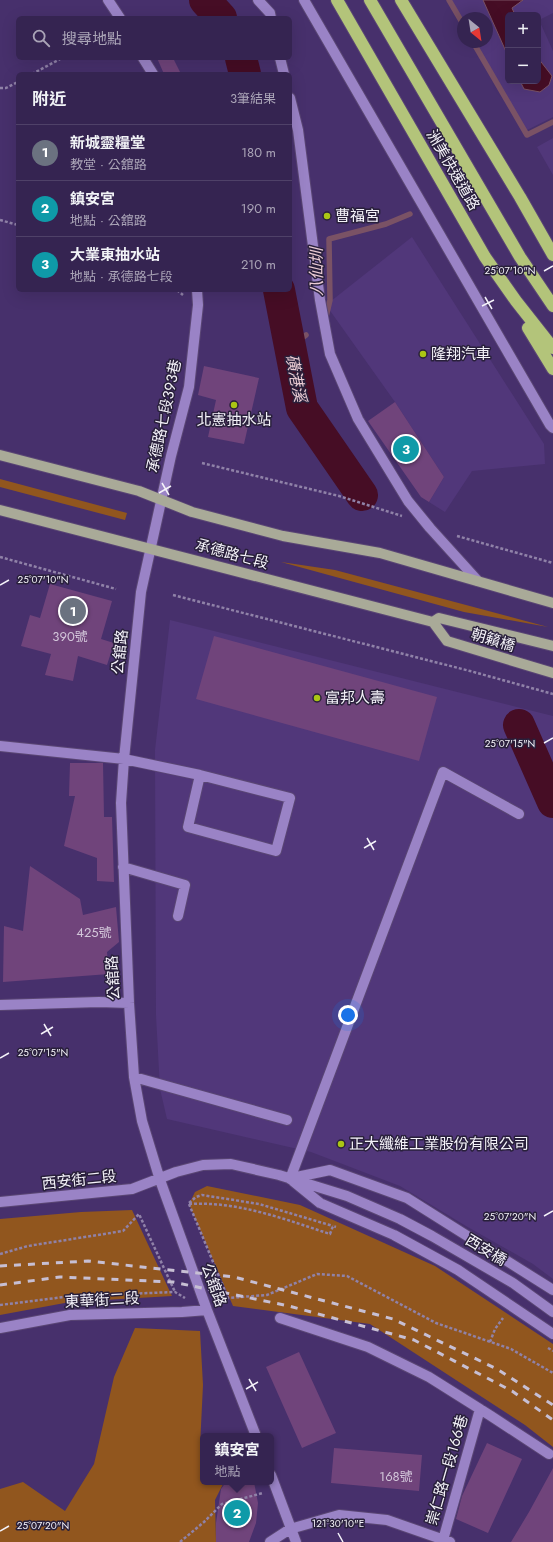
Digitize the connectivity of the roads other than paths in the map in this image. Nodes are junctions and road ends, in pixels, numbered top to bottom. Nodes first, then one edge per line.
1 (108, 0) edge
2 (258, 0) edge
3 (304, 0) edge
4 (337, 0) edge
5 (370, 0) edge
6 (401, 0) edge
7 (119, 16) edge
8 (271, 16) edge
9 (144, 60) edge
10 (280, 60) edge
11 (152, 72) edge
12 (284, 72) edge
13 (292, 106) edge
14 (553, 255) edge
15 (485, 257) junction
16 (197, 292) edge
17 (553, 306) edge
18 (553, 348) edge
19 (553, 369) edge
20 (553, 428) edge
21 (0, 455) edge
22 (161, 500) junction
23 (1, 512) edge
24 (150, 550) junction
25 (478, 581) junction
26 (553, 603) edge
27 (433, 622) junction
28 (553, 646) edge
29 (553, 673) edge
30 (0, 746) edge
31 (124, 759) junction
32 (200, 776) junction
33 (519, 814) dead end
34 (123, 868) junction
35 (178, 916) dead end
36 (129, 1003) junction
37 (0, 1005) edge
38 (134, 1077) junction
39 (287, 1120) dead end
40 (290, 1179) junction
41 (160, 1180) junction
42 (0, 1202) edge
43 (553, 1290) edge
44 (207, 1310) junction
45 (553, 1312) edge
46 (280, 1318) dead end
47 (0, 1328) edge
48 (553, 1334) edge
49 (480, 1409) junction
50 (255, 1433) edge
51 (549, 1454) dead end
52 (274, 1483) edge
53 (290, 1529) junction
54 (446, 1541) edge
55 (270, 1542) edge
56 (296, 1542) edge

1 - 7 street
2 - 8 street
3 - 20 street
4 - 15 highway, 洲美快速道路
5 - 17 highway, 洲美快速道路
6 - 14 highway
9 - 11 street
10 - 12 street
13 - 25 street
15 - 18 highway, 洲美快速道路
15 - 19 highway
16 - 22 street, 承德路七段393巷
21 - 22 main road, 承德路七段
22 - 24 street, 公舘路
22 - 25 main road, 承德路七段
23 - 24 main road, 承德路七段
24 - 27 main road, 承德路七段
24 - 31 street, 公舘路
25 - 26 main road
27 - 28 main road, 朝籟橋
27 - 29 main road, 朝籟橋
30 - 31 street
31 - 32 street
31 - 34 street, 公舘路
32 - 32 street
33 - 40 street
34 - 35 street
34 - 36 street, 公舘路
36 - 37 street
36 - 38 street, 公舘路
38 - 39 street
38 - 41 street, 公舘路
40 - 41 street, 西安街二段
40 - 43 street
40 - 45 street, 西安橋
40 - 48 street
41 - 42 street, 西安街二段
41 - 44 street, 公舘路
44 - 47 street, 東華街二段
44 - 50 street, 公舘路
46 - 49 street
49 - 51 street
49 - 54 street, 崇仁路一段166巷
52 - 53 street
53 - 54 street
53 - 55 street
53 - 56 street

